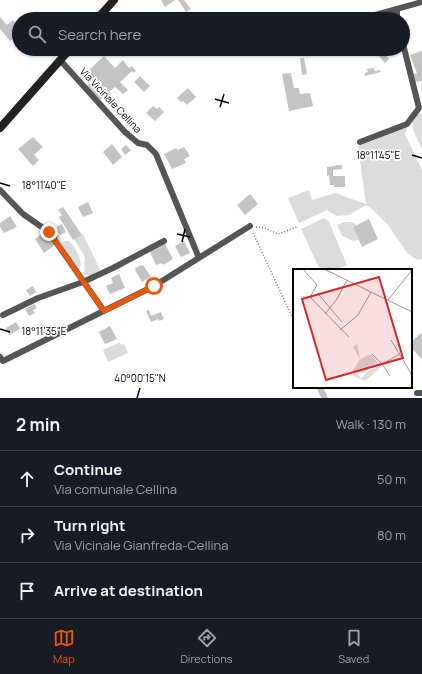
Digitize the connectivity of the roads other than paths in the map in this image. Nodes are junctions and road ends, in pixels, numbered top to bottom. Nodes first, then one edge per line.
1 (114, 0) edge
2 (422, 2) edge
3 (397, 9) joint
4 (103, 12) edge
5 (386, 12) edge
6 (64, 56) edge
7 (406, 56) edge
8 (60, 60) junction
9 (420, 108) edge
10 (0, 128) edge
11 (360, 142) dead end
12 (0, 190) edge
13 (250, 226) road end
14 (164, 240) dead end
15 (199, 258) junction
16 (83, 282) junction
17 (104, 311) junction
18 (3, 315) dead end
19 (0, 357) edge

1 - 4 street
2 - 3 street
3 - 5 street
6 - 8 street
7 - 9 street
8 - 10 street
8 - 15 street, Via Vicinale Cellina
9 - 11 street
12 - 16 street
13 - 15 street
14 - 16 street
15 - 17 street
16 - 17 street
16 - 18 street
17 - 19 street

